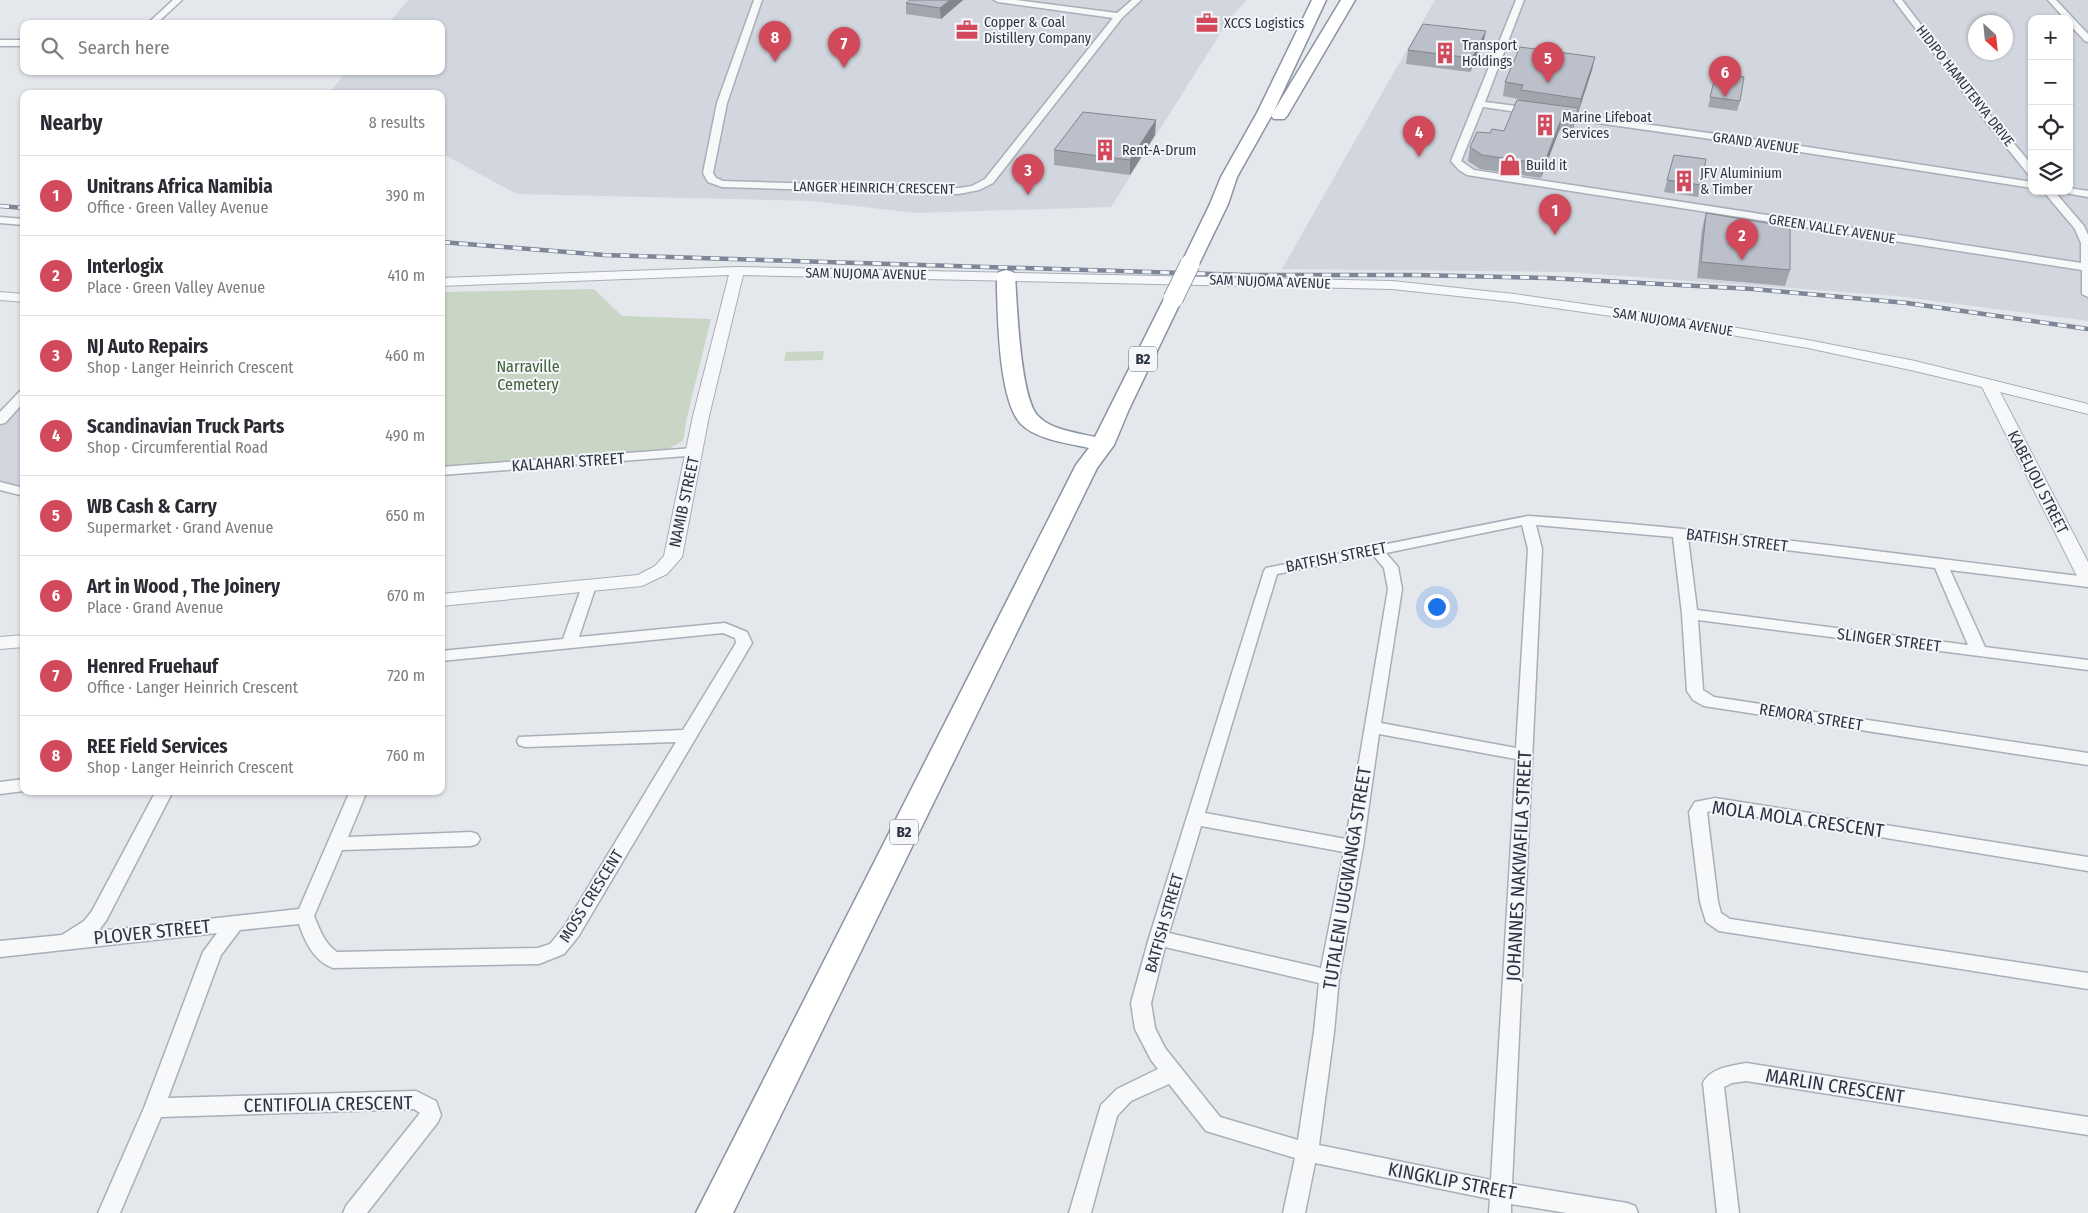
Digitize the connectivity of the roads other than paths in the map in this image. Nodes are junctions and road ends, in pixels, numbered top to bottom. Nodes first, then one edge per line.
1 (178, 0) edge
2 (758, 0) edge
3 (998, 0) edge
4 (1137, 0) edge
5 (1319, 0) edge
6 (1348, 0) edge
7 (1520, 0) edge
8 (1898, 0) edge
9 (2052, 0) edge
10 (1119, 16) junction
11 (156, 20) edge
12 (2088, 39) edge
13 (0, 43) edge
14 (20, 43) edge
15 (1480, 104) junction
16 (2028, 167) edge
17 (2028, 184) edge
18 (2073, 192) edge
19 (2088, 194) edge
20 (2051, 195) edge
21 (1220, 204) junction
22 (0, 220) edge
23 (20, 222) edge
24 (2085, 267) junction
25 (737, 272) junction
26 (1006, 276) junction
27 (445, 282) edge
28 (2088, 294) edge
29 (0, 296) edge
30 (20, 298) edge
31 (1988, 384) junction
32 (20, 398) edge
33 (2088, 409) edge
34 (0, 420) edge
35 (1105, 439) junction
36 (694, 452) junction
37 (445, 471) edge
38 (0, 486) edge
39 (20, 491) edge
40 (1528, 520) junction
41 (1680, 533) junction
42 (1375, 549) junction
43 (1940, 564) junction
44 (2088, 581) edge
45 (589, 586) junction
46 (445, 600) edge
47 (1690, 614) junction
48 (20, 641) edge
49 (0, 643) edge
50 (569, 643) junction
51 (1979, 651) junction
52 (445, 656) edge
53 (2088, 666) edge
54 (1372, 727) junction
55 (689, 736) junction
56 (526, 741) dead end
57 (1525, 755) junction
58 (2088, 759) edge
59 (20, 786) edge
60 (0, 788) edge
61 (163, 795) edge
62 (357, 795) edge
63 (1195, 818) junction
64 (471, 839) dead end
65 (338, 844) junction
66 (1354, 847) junction
67 (2088, 864) edge
68 (305, 916) junction
69 (235, 923) junction
70 (1158, 938) junction
71 (66, 941) junction
72 (0, 949) edge
73 (1329, 978) junction
74 (2088, 981) edge
75 (1171, 1073) junction
76 (154, 1108) junction
77 (2088, 1126) edge
78 (1307, 1152) junction
79 (1501, 1202) edge
80 (109, 1213) edge
81 (354, 1213) edge
82 (714, 1213) edge
83 (729, 1213) edge
84 (1080, 1213) edge
85 (1294, 1213) edge
86 (1627, 1213) edge
87 (1728, 1213) edge

1 - 11 street
2 - 10 street, LANGER HEINRICH CRESCENT
3 - 10 street
4 - 10 street, LANGER HEINRICH CRESCENT
5 - 21 highway, B2
6 - 21 highway, B2
7 - 15 street
8 - 16 street, HIDIPO HAMUTENYA DRIVE
9 - 12 street
13 - 14 street
15 - 17 street, GRAND AVENUE
15 - 24 street, GREEN VALLEY AVENUE
18 - 19 street
20 - 24 street
21 - 35 highway, B2, bridge
22 - 23 street
24 - 28 street
25 - 26 street, SAM NUJOMA AVENUE
25 - 27 street, SAM NUJOMA AVENUE
25 - 36 street, NAMIB STREET
26 - 31 street, SAM NUJOMA AVENUE
26 - 35 highway
29 - 30 street
31 - 33 street, SAM NUJOMA AVENUE
31 - 44 street, KABELJOU STREET
32 - 34 street
35 - 82 highway, B2
35 - 83 highway, B2
36 - 37 street, KALAHARI STREET
36 - 45 street, NAMIB STREET
38 - 39 street
40 - 41 street, BATFISH STREET
40 - 42 street, BATFISH STREET
40 - 57 street, JOHANNES NAKWAFILA STREET
41 - 43 street, BATFISH STREET
41 - 47 street, REMORA STREET
42 - 54 street, TUTALENI UUGWANGA STREET
42 - 63 street, BATFISH STREET
43 - 44 street, BATFISH STREET
43 - 51 street
45 - 46 street, NAMIB STREET
45 - 50 street
47 - 51 street, SLINGER STREET
47 - 58 street, REMORA STREET
48 - 49 street
50 - 52 street, MOSS CRESCENT
50 - 55 street, MOSS CRESCENT
51 - 53 street, SLINGER STREET
54 - 57 street
54 - 66 street, TUTALENI UUGWANGA STREET
55 - 56 street
55 - 68 street, MOSS CRESCENT
57 - 79 street, JOHANNES NAKWAFILA STREET
59 - 60 street
61 - 71 street
62 - 65 street
63 - 66 street
63 - 70 street, BATFISH STREET
64 - 65 street
65 - 68 street
66 - 73 street, TUTALENI UUGWANGA STREET
67 - 74 street, MOLA MOLA CRESCENT
68 - 69 street, PLOVER STREET
69 - 71 street, PLOVER STREET
69 - 76 street
70 - 73 street
70 - 75 street, BATFISH STREET
71 - 72 street, PLOVER STREET
73 - 78 street, TUTALENI UUGWANGA STREET
75 - 78 street, BATFISH STREET
75 - 84 street
76 - 80 street
76 - 81 street, CENTIFOLIA CRESCENT
77 - 87 street, MARLIN CRESCENT
78 - 79 street, KINGKLIP STREET
78 - 85 street, TUTALENI UUGWANGA STREET
79 - 86 street, KINGKLIP STREET

